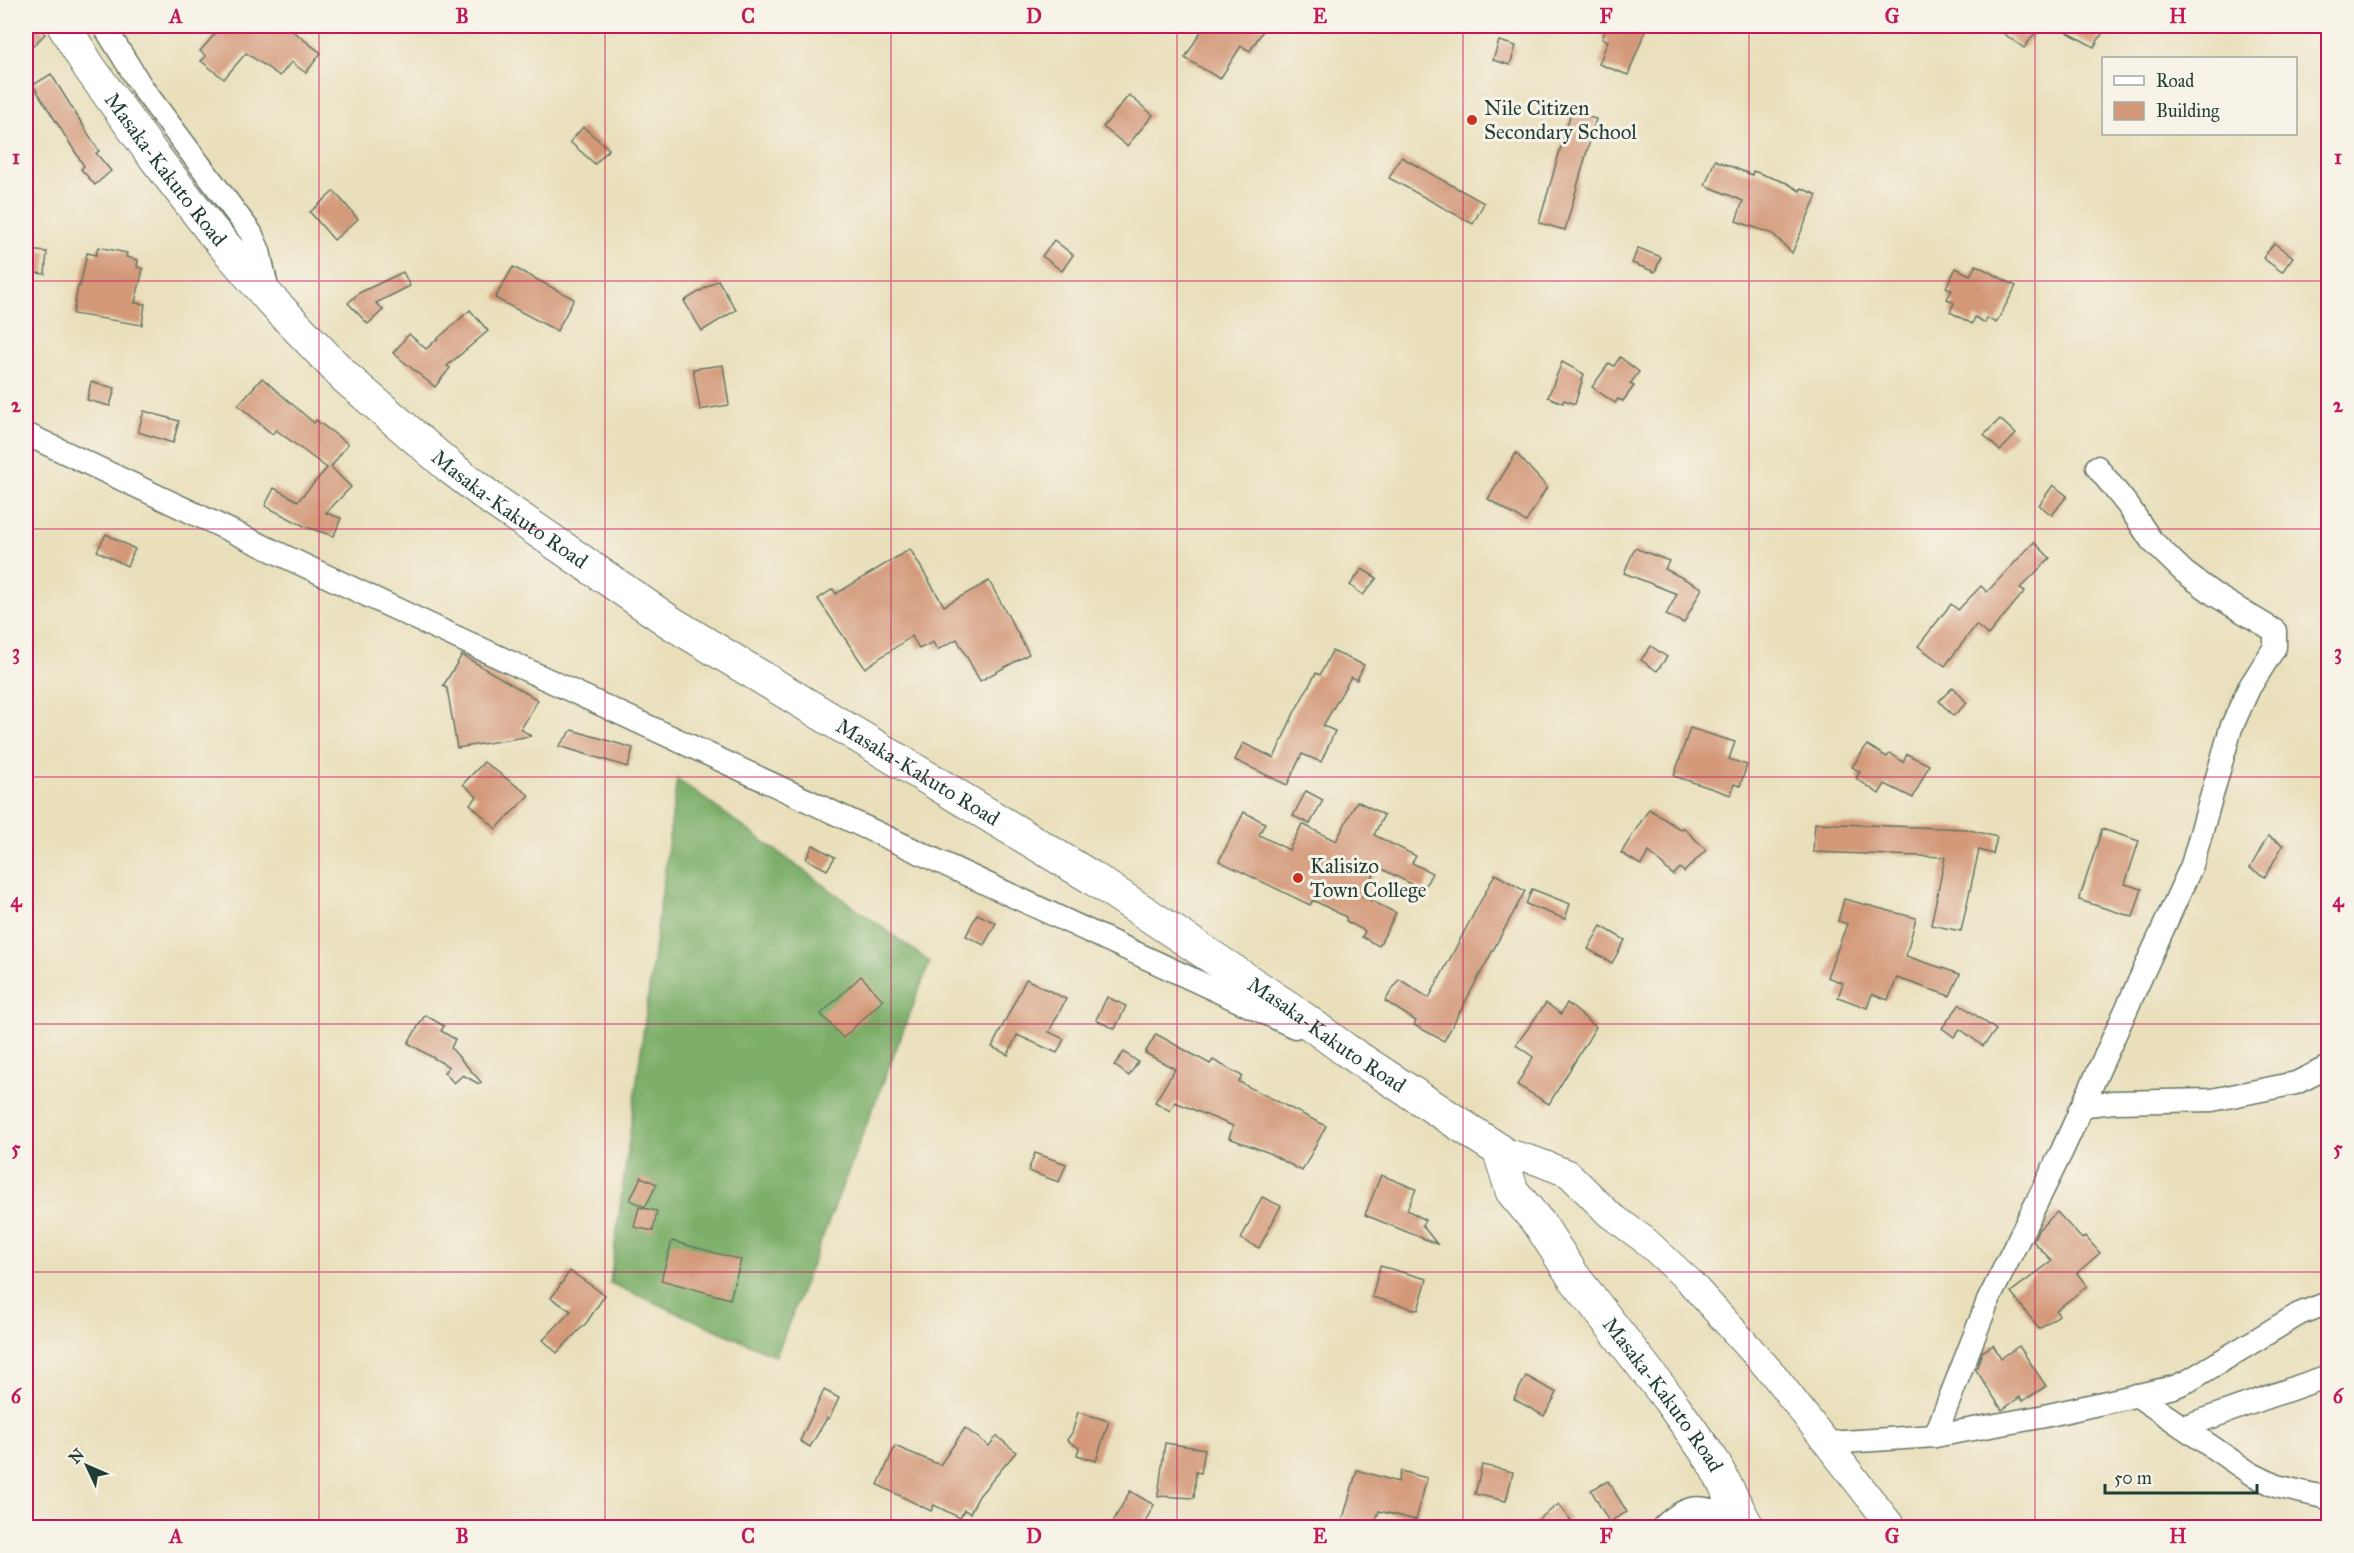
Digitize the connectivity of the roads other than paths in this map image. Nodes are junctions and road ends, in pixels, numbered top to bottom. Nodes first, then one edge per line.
1 (64, 26) edge
2 (104, 26) edge
3 (270, 299) junction
4 (26, 434) edge
5 (2097, 467) dead end
6 (1346, 1050) junction
7 (2328, 1067) edge
8 (2079, 1111) junction
9 (1499, 1150) junction
10 (2328, 1303) edge
11 (2328, 1376) edge
12 (2136, 1395) junction
13 (2183, 1427) junction
14 (1935, 1436) junction
15 (1828, 1443) junction
16 (2328, 1498) edge
17 (1747, 1524) edge
18 (1662, 1527) edge
19 (1893, 1527) edge

1 - 3 highway, Masaka-Kakuto Road
2 - 3 street
3 - 6 highway, Masaka-Kakuto Road
4 - 6 street
5 - 8 street
6 - 9 highway, Masaka-Kakuto Road
7 - 8 street
8 - 14 street
9 - 15 street
9 - 17 highway, Masaka-Kakuto Road
10 - 12 street
11 - 13 street
12 - 13 street
12 - 14 street
13 - 16 street
14 - 15 street
15 - 19 street
17 - 18 street

